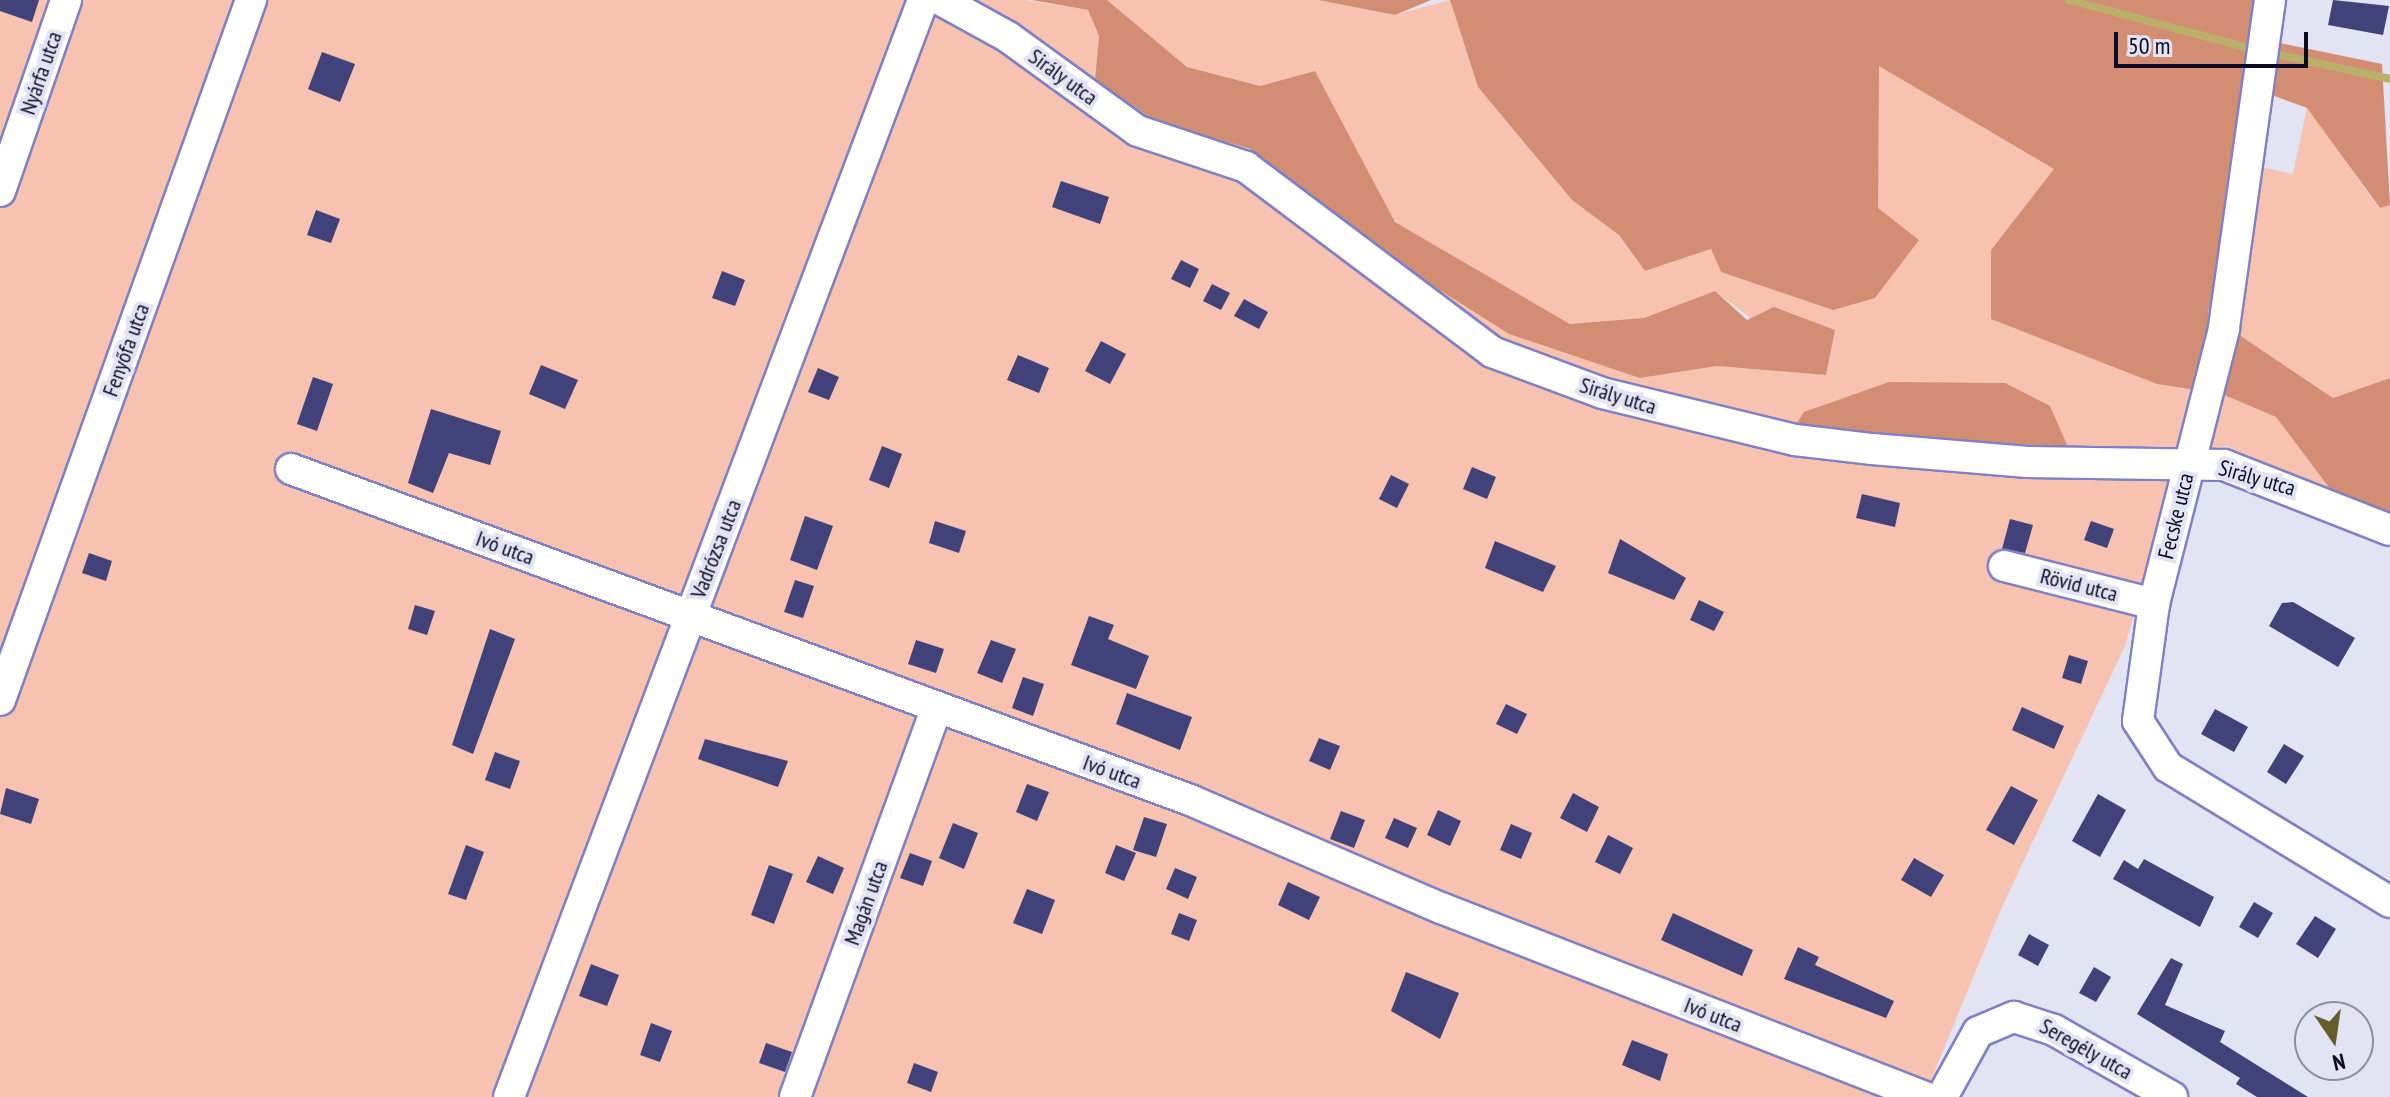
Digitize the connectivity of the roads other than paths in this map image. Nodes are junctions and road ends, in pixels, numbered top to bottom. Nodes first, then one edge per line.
1 (66, 0) edge
2 (251, 0) edge
3 (923, 0) edge
4 (941, 0) edge
5 (2270, 0) edge
6 (0, 191) edge
7 (2189, 462) junction
8 (291, 469) dead end
9 (2390, 530) edge
10 (2004, 566) dead end
11 (2154, 604) junction
12 (691, 616) junction
13 (0, 700) edge
14 (936, 709) junction
15 (2390, 902) edge
16 (509, 1097) edge
17 (795, 1097) edge
18 (1925, 1097) edge
19 (1942, 1097) edge
20 (2172, 1097) edge

1 - 6 street, Nyárfa utca
2 - 13 street, Fenyőfa utca
3 - 12 street, Vadrózsa utca
4 - 7 street, Sirály utca
5 - 7 street, Fecske utca
7 - 9 street, Sirály utca
7 - 11 street, Fecske utca
8 - 12 street, Ivó utca
10 - 11 street, Rövid utca
11 - 15 street, Fecske utca
12 - 14 street, Ivó utca
12 - 16 street, Vadrózsa utca
14 - 17 street, Magán utca
14 - 18 street, Ivó utca
19 - 20 street, Seregély utca

